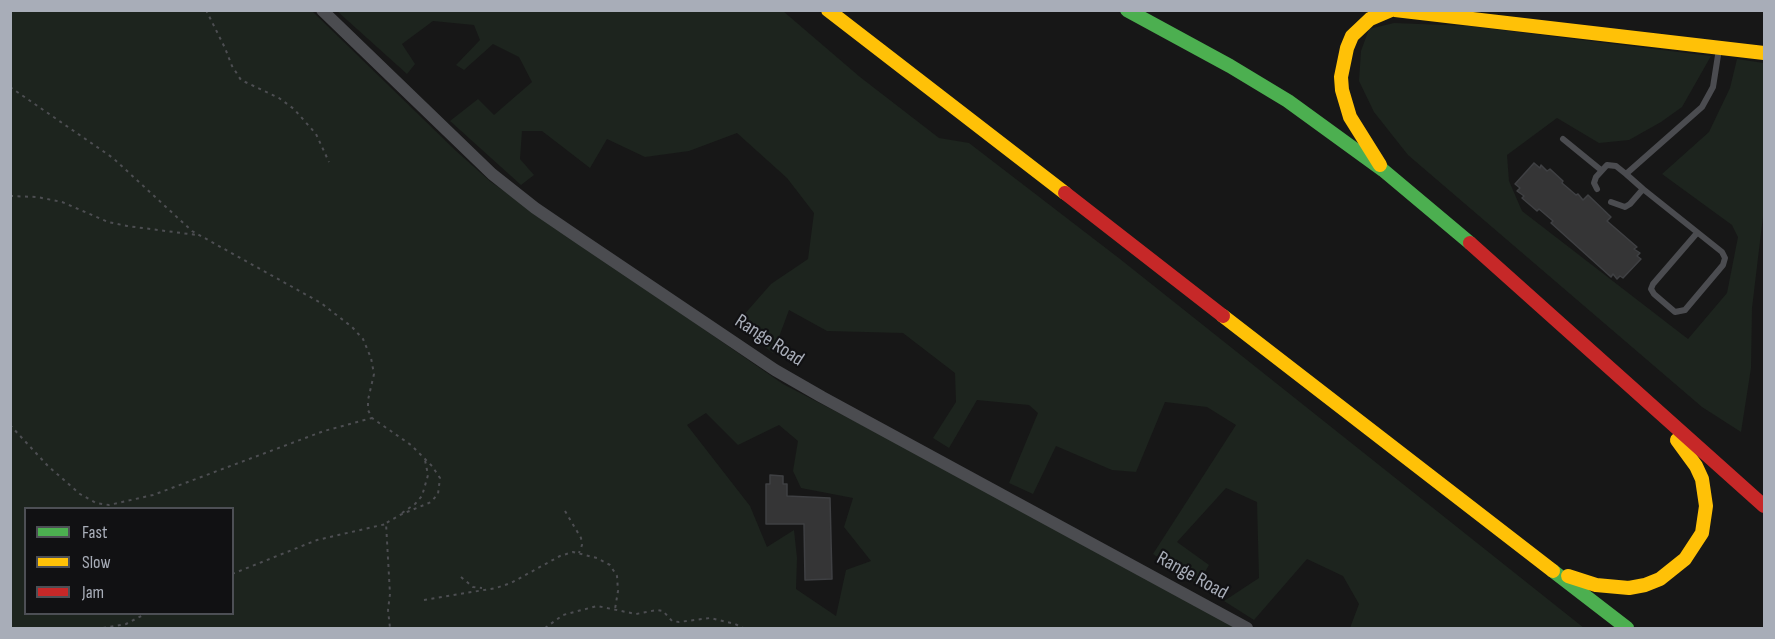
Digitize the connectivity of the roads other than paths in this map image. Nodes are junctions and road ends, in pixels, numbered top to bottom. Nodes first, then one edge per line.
1 (322, 10) edge
2 (828, 10) edge
3 (1127, 10) edge
4 (1393, 10) edge
5 (1719, 48) junction
6 (1764, 53) edge
7 (1563, 139) dead end
8 (1383, 170) junction
9 (1601, 170) junction
10 (1626, 174) junction
11 (1597, 189) dead end
12 (1643, 189) junction
13 (1611, 202) dead end
14 (1697, 232) junction
15 (1674, 426) junction
16 (1764, 506) edge
17 (1553, 571) junction
18 (1247, 628) edge
19 (1627, 628) edge

1 - 18 street, Range Road
2 - 17 main road
3 - 8 main road
4 - 5 main road
4 - 8 main road
5 - 6 main road
5 - 10 lane
7 - 9 lane
8 - 15 main road
9 - 10 lane
9 - 11 lane
10 - 12 lane
12 - 13 lane
12 - 14 lane
14 - 14 lane
15 - 16 main road
15 - 17 main road
17 - 19 main road

